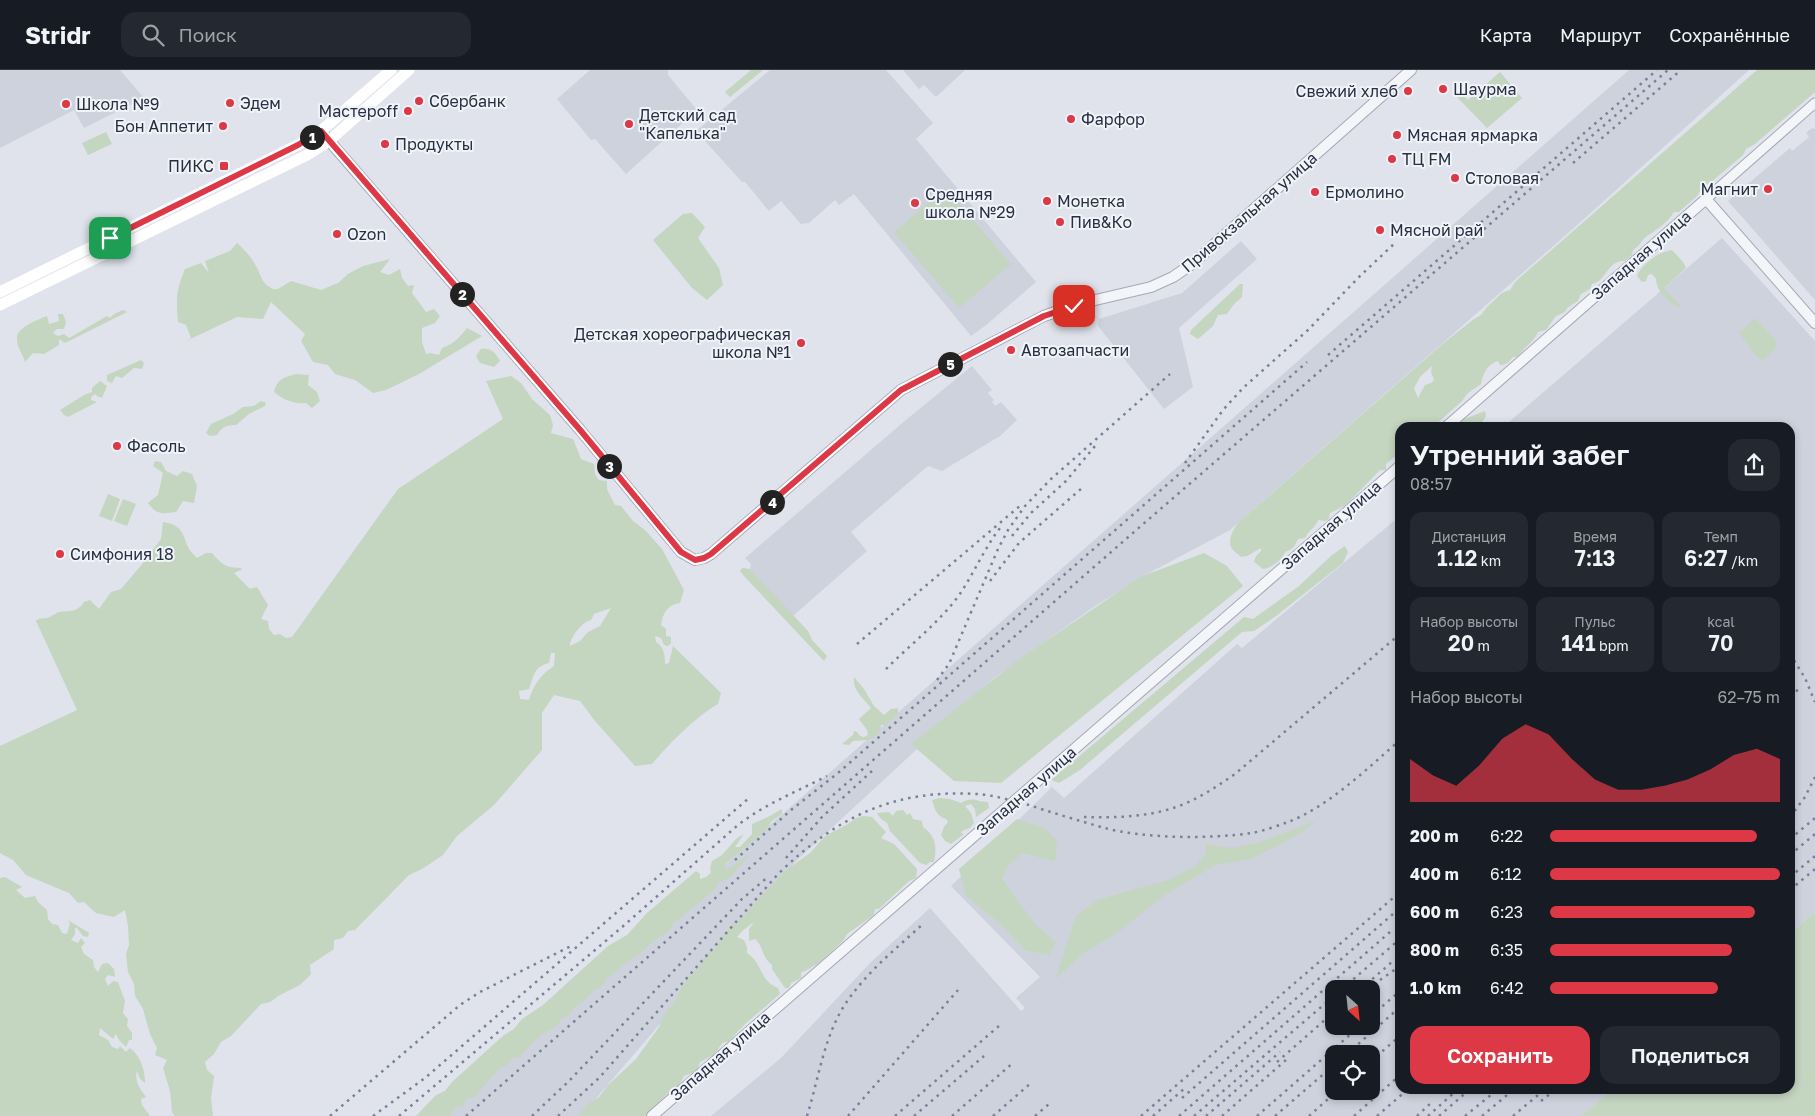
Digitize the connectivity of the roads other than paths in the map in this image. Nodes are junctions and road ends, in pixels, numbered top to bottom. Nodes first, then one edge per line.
1 (391, 70) edge
2 (408, 70) edge
3 (1411, 70) edge
4 (1815, 103) edge
5 (321, 131) junction
6 (329, 141) junction
7 (1706, 198) junction
8 (0, 292) edge
9 (0, 305) edge
10 (1815, 323) edge
11 (1452, 422) edge
12 (1395, 470) edge
13 (652, 1116) edge

1 - 5 main road
2 - 6 main road
3 - 6 street, Привокзальная улица
4 - 7 street, Западная улица
5 - 6 street
5 - 8 main road
6 - 9 main road
7 - 10 street
7 - 11 street, Западная улица
12 - 13 street, Западная улица

